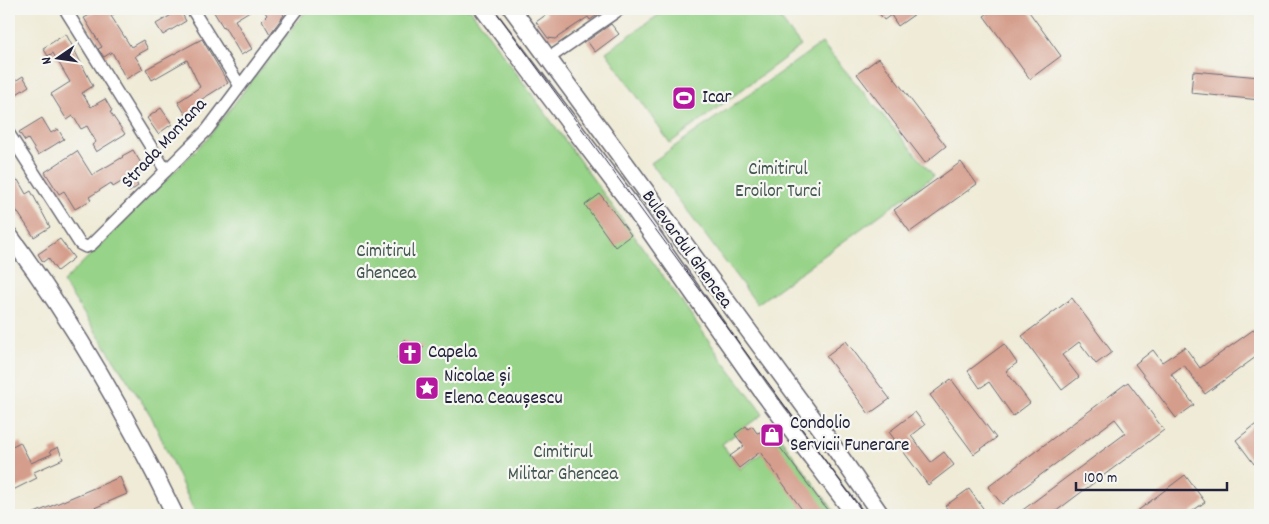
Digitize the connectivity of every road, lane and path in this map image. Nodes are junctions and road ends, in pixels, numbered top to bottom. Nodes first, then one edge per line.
1 (65, 9) edge
2 (192, 9) edge
3 (298, 9) edge
4 (483, 9) edge
5 (512, 9) edge
6 (616, 10) edge
7 (549, 58) junction
8 (240, 86) junction
9 (9, 134) edge
10 (166, 171) junction
11 (641, 185) junction
12 (625, 198) junction
13 (9, 235) edge
14 (841, 458) junction
15 (822, 472) junction
16 (175, 515) edge
17 (855, 515) edge
18 (881, 515) edge

1 - 10 street
2 - 8 street
3 - 8 street, Strada Montana
4 - 12 main road, Bulevardul Ghencea
5 - 7 main road, Bulevardul Ghencea
6 - 7 street
7 - 11 main road, Bulevardul Ghencea
8 - 10 street, Strada Montana
9 - 10 street, Strada Montana
11 - 12 main road
11 - 14 main road, Bulevardul Ghencea
12 - 15 main road, Bulevardul Ghencea
13 - 16 main road
14 - 15 main road
14 - 18 main road, Bulevardul Ghencea
15 - 17 main road, Bulevardul Ghencea

